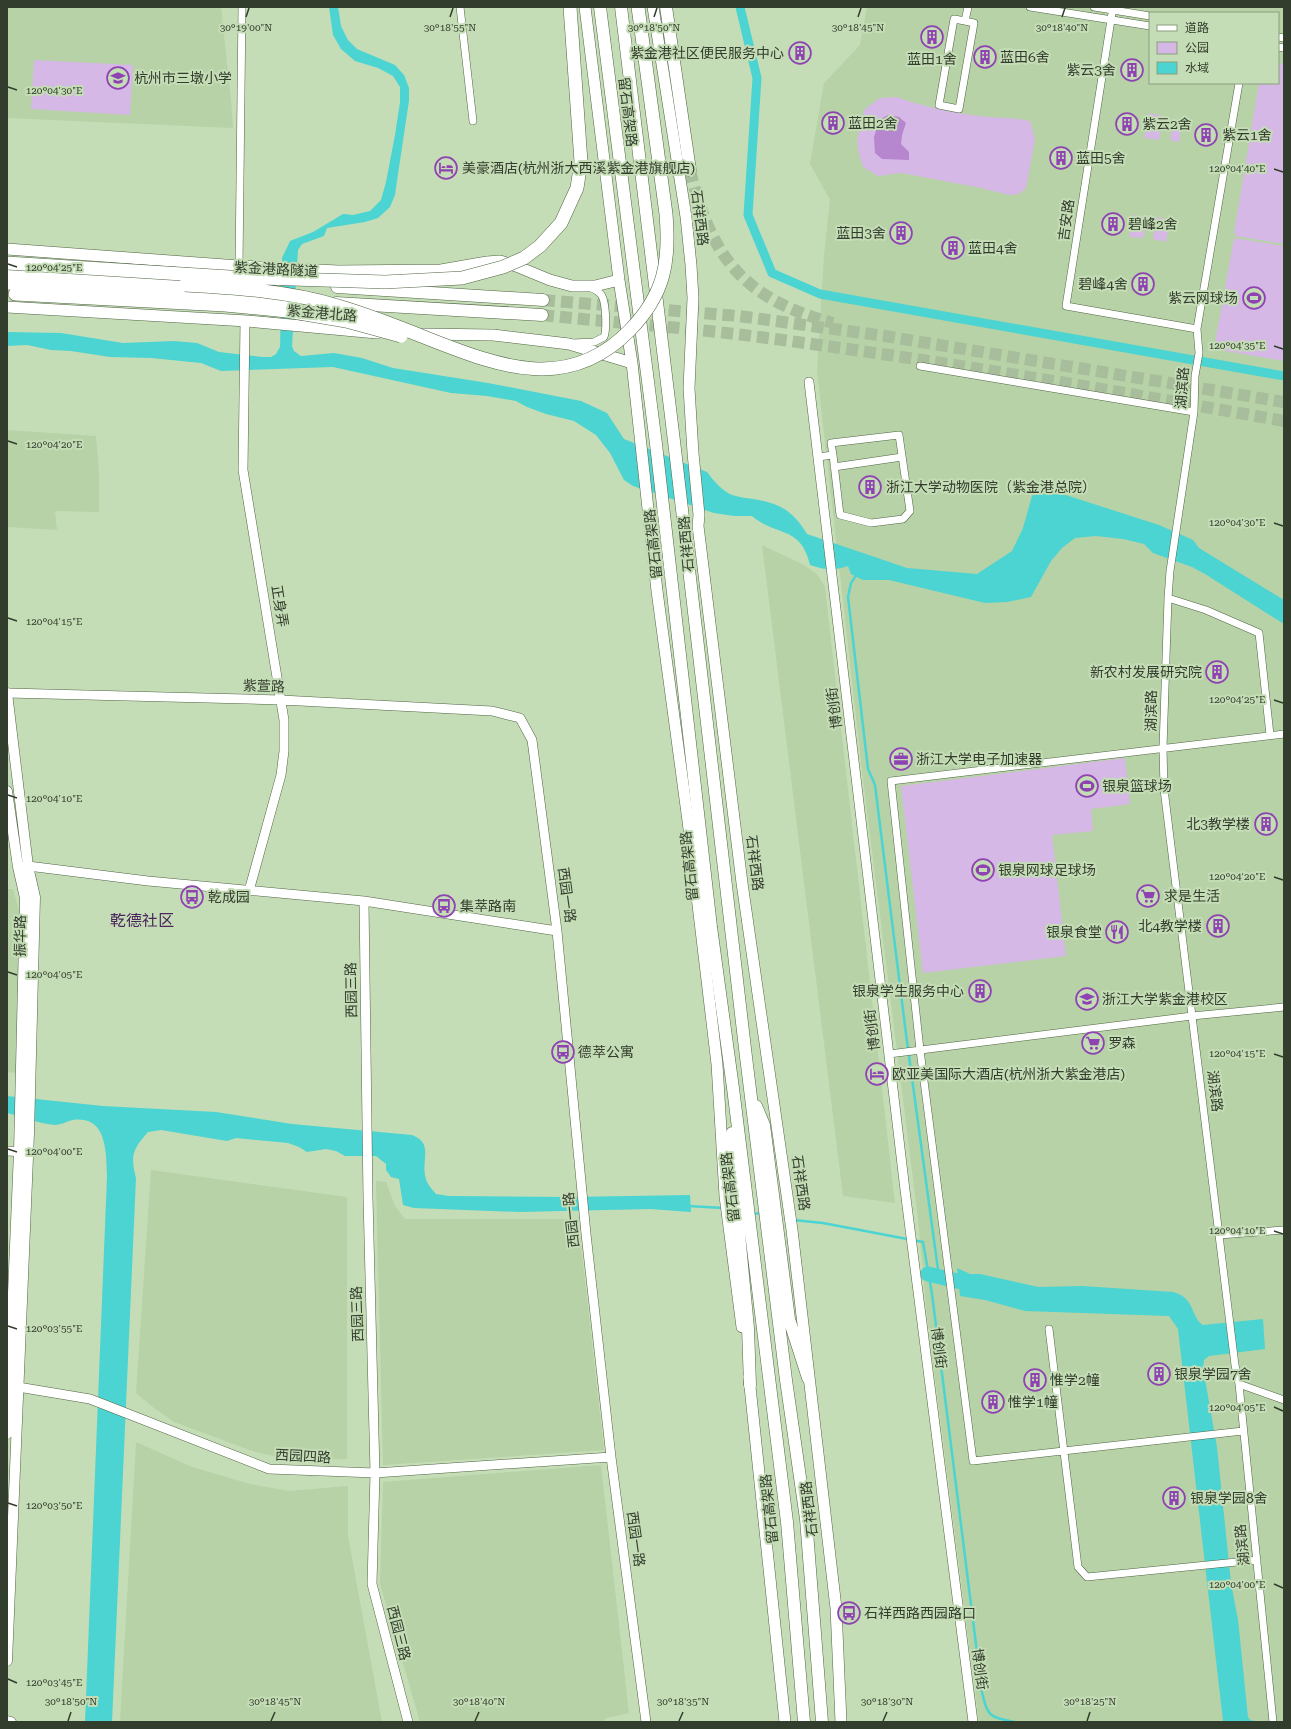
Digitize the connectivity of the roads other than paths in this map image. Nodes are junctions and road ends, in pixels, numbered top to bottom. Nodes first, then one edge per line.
1 (242, 7) edge
2 (460, 7) edge
3 (570, 7) edge
4 (585, 7) edge
5 (600, 7) edge
6 (621, 7) edge
7 (638, 7) edge
8 (653, 7) edge
9 (666, 7) edge
10 (968, 7) edge
11 (1030, 7) edge
12 (1094, 7) edge
13 (1112, 8) edge
14 (1149, 16) edge
15 (1111, 19) junction
16 (965, 21) junction
17 (1149, 26) edge
18 (1239, 84) edge
19 (473, 121) dead end
20 (690, 170) tunnel mouth
21 (7, 249) edge
22 (28, 251) junction
23 (7, 263) edge
24 (239, 266) junction
25 (7, 267) edge
26 (69, 271) junction
27 (7, 276) edge
28 (186, 280) junction
29 (619, 280) junction
30 (588, 286) junction
31 (68, 288) joint
32 (10, 291) edge
33 (543, 300) tunnel mouth
34 (7, 307) edge
35 (542, 315) tunnel mouth
36 (245, 321) junction
37 (1197, 329) junction
38 (569, 344) junction
39 (464, 353) junction
40 (632, 363) junction
41 (920, 366) dead end
42 (809, 382) dead end
43 (1194, 412) junction
44 (833, 455) junction
45 (818, 457) junction
46 (902, 457) junction
47 (834, 467) junction
48 (1168, 598) junction
49 (7, 693) edge
50 (281, 700) junction
51 (520, 718) joint
52 (1284, 734) edge
53 (1270, 735) junction
54 (1163, 748) junction
55 (7, 791) edge
56 (28, 866) junction
57 (18, 867) junction
58 (249, 891) junction
59 (364, 902) junction
60 (557, 931) junction
61 (1284, 1006) edge
62 (1192, 1016) junction
63 (917, 1051) junction
64 (891, 1053) junction
65 (25, 1081) junction
66 (7, 1151) edge
67 (23, 1152) junction
68 (736, 1198) junction
69 (739, 1223) junction
70 (773, 1228) junction
71 (1284, 1230) edge
72 (1219, 1235) junction
73 (1049, 1329) dead end
74 (808, 1378) junction
75 (1239, 1384) junction
76 (750, 1385) joint
77 (12, 1386) edge
78 (1284, 1400) edge
79 (1244, 1431) junction
80 (7, 1434) edge
81 (1064, 1451) junction
82 (611, 1457) junction
83 (375, 1472) junction
84 (1253, 1560) junction
85 (7, 1661) edge
86 (7, 1721) edge
87 (11, 1722) edge
88 (408, 1722) edge
89 (646, 1722) edge
90 (785, 1722) edge
91 (804, 1722) edge
92 (822, 1722) edge
93 (842, 1722) edge
94 (973, 1722) edge
95 (1273, 1722) edge

1 - 24 street
2 - 19 street
3 - 28 highway, bridge
4 - 29 main road
5 - 68 highway, 留石高架路
6 - 70 highway, 留石高架路
7 - 39 highway, bridge
8 - 74 main road, 石祥西路
9 - 20 highway
10 - 16 street
11 - 15 street
12 - 13 street
13 - 14 street
13 - 15 street, 吉安路
15 - 17 street
15 - 37 street, 吉安路
16 - 16 street
18 - 37 street, 湖滨路
21 - 22 main road
22 - 24 main road
22 - 26 main road
23 - 28 highway, bridge
24 - 30 main road
25 - 26 main road, 紫金港路隧道
26 - 33 highway, 紫金港路隧道
27 - 28 highway
28 - 39 highway, bridge
29 - 30 main road
29 - 40 main road
30 - 38 street
31 - 32 main road
31 - 35 highway
32 - 39 highway, bridge
34 - 36 main road, 紫金港北路
36 - 38 main road, 紫金港北路
36 - 50 street, 正身弄
37 - 43 street, 湖滨路
38 - 40 main road, 紫金港北路
40 - 68 main road
41 - 43 street
42 - 45 street, 博创街
43 - 48 street, 湖滨路
44 - 45 street
44 - 46 street
44 - 47 street
45 - 64 street, 博创街
46 - 47 street
46 - 47 street
48 - 53 street
48 - 54 street, 湖滨路
49 - 50 street, 紫萱路
49 - 56 main road, 振华路
50 - 51 street, 紫萱路
50 - 58 street, 正身弄
51 - 60 street, 西园一路
52 - 53 street
53 - 54 street
54 - 62 street, 湖滨路
54 - 63 street
55 - 57 main road, 振华路
56 - 57 street
56 - 58 street
56 - 65 main road, 振华路
57 - 65 main road, 振华路
58 - 59 street
59 - 60 street
59 - 83 street, 西园三路
60 - 82 street, 西园一路
61 - 62 street
62 - 63 street
62 - 72 street, 湖滨路
63 - 64 street
63 - 81 street
64 - 94 street, 博创街
65 - 67 main road, 振华路
66 - 67 street
67 - 77 main road, 振华路
68 - 69 highway, 留石高架路
68 - 69 main road
69 - 76 highway
69 - 91 highway, 留石高架路
70 - 74 highway
70 - 92 highway, 留石高架路
71 - 72 street
72 - 75 street, 湖滨路
73 - 81 street
74 - 93 main road, 石祥西路
75 - 78 street
75 - 79 street, 湖滨路
76 - 90 main road
77 - 80 main road, 振华路
77 - 83 street, 西园四路
77 - 85 main road, 振华路
79 - 81 street
79 - 84 street, 湖滨路
81 - 84 street
82 - 83 street, 西园四路
82 - 89 street, 西园一路
83 - 88 street, 西园三路
84 - 95 street, 湖滨路
86 - 87 main road

